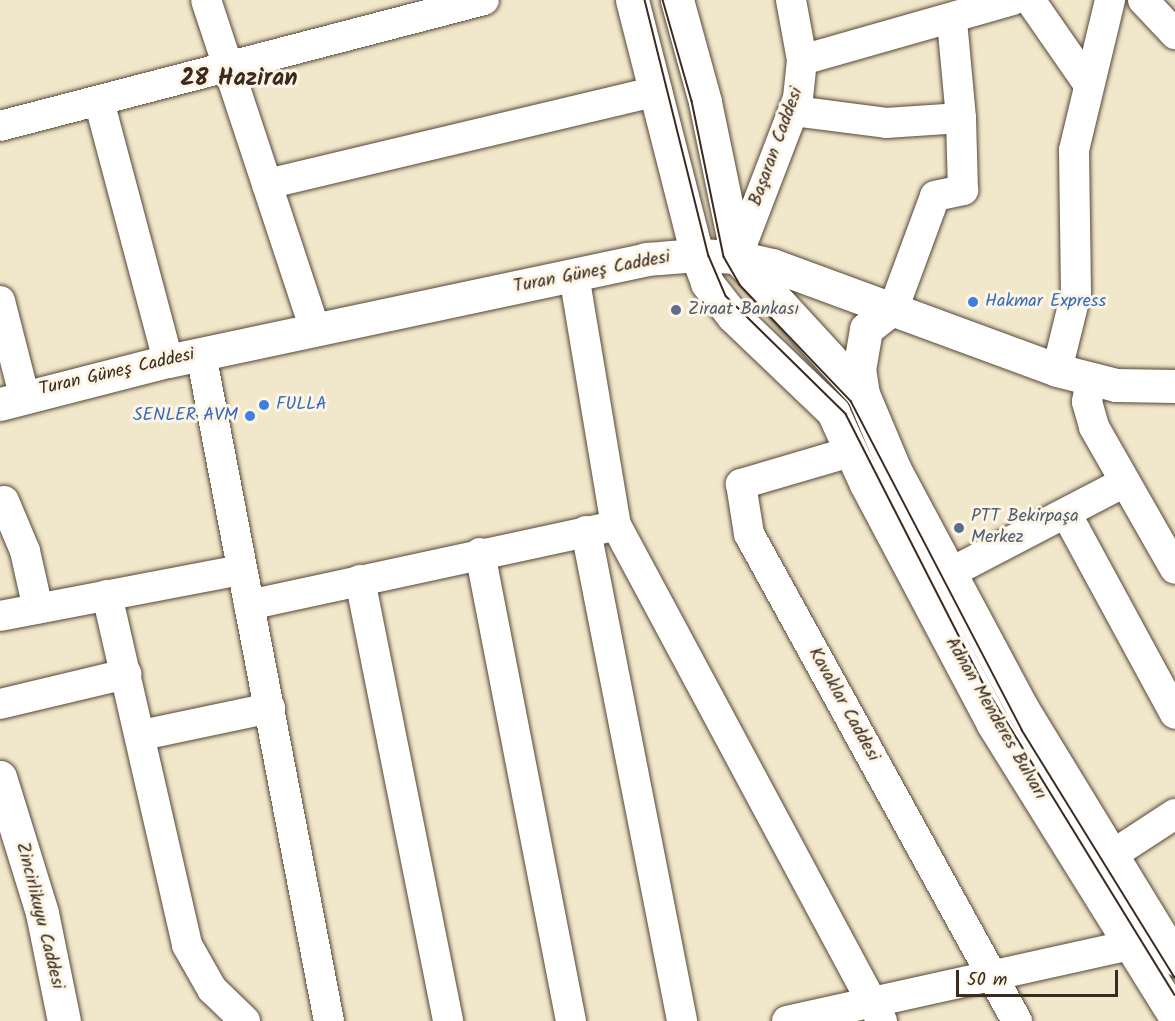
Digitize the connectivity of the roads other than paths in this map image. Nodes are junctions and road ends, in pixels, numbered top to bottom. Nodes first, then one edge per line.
1 (206, 0) edge
2 (484, 0) edge
3 (632, 0) edge
4 (677, 0) edge
5 (791, 0) edge
6 (1013, 0) edge
7 (1030, 0) edge
8 (1110, 0) edge
9 (1143, 0) edge
10 (413, 8) edge
11 (952, 21) junction
12 (1175, 34) edge
13 (802, 60) junction
14 (228, 66) junction
15 (1089, 85) junction
16 (657, 91) junction
17 (99, 101) junction
18 (794, 111) junction
19 (961, 118) junction
20 (0, 126) edge
21 (267, 184) junction
22 (697, 255) junction
23 (736, 257) junction
24 (574, 275) junction
25 (0, 301) edge
26 (894, 308) junction
27 (315, 330) junction
28 (201, 354) junction
29 (168, 361) junction
30 (1057, 370) junction
31 (1091, 379) junction
32 (1175, 386) edge
33 (863, 394) junction
34 (12, 399) edge
35 (833, 412) junction
36 (850, 452) junction
37 (1123, 483) junction
38 (4, 501) dead end
39 (1067, 515) junction
40 (616, 525) junction
41 (586, 531) junction
42 (480, 553) junction
43 (1175, 569) edge
44 (242, 570) junction
45 (950, 573) junction
46 (360, 580) junction
47 (107, 595) junction
48 (249, 605) junction
49 (38, 609) junction
50 (0, 616) edge
51 (126, 674) junction
52 (0, 704) edge
53 (270, 708) junction
54 (1175, 714) edge
55 (142, 735) junction
56 (0, 777) edge
57 (1175, 814) edge
58 (1112, 855) junction
59 (1130, 945) junction
60 (1172, 949) edge
61 (991, 976) junction
62 (877, 1012) edge
63 (1175, 1017) edge
64 (64, 1021) edge
65 (245, 1021) edge
66 (329, 1021) edge
67 (448, 1021) edge
68 (571, 1021) edge
69 (682, 1021) edge
70 (787, 1021) edge
71 (1017, 1021) edge

1 - 14 street
2 - 10 street
3 - 16 main road, Adnan Menderes Bulvarı
4 - 23 main road
5 - 13 street, Başaran Caddesi
6 - 11 street
7 - 15 street
8 - 15 street
9 - 12 street
10 - 14 street
11 - 13 street
11 - 19 street
13 - 18 street, Başaran Caddesi
14 - 17 street
14 - 21 street
15 - 30 street
16 - 21 street
16 - 22 main road, Adnan Menderes Bulvarı
17 - 20 street
17 - 29 street
18 - 19 street
18 - 23 street, Başaran Caddesi
19 - 26 street
21 - 27 street
22 - 23 main road, Turan Güneş Caddesi
22 - 24 main road, Turan Güneş Caddesi
22 - 35 main road, Adnan Menderes Bulvarı
23 - 26 main road, Turan Güneş Caddesi
23 - 33 main road, Adnan Menderes Bulvarı
24 - 27 main road, Turan Güneş Caddesi
24 - 40 street
25 - 34 street
26 - 30 main road, Turan Güneş Caddesi
26 - 33 main road
27 - 28 main road, Turan Güneş Caddesi
28 - 29 main road, Turan Güneş Caddesi
28 - 44 street
29 - 34 main road, Turan Güneş Caddesi
30 - 31 main road, Turan Güneş Caddesi
31 - 32 main road, Turan Güneş Caddesi
31 - 37 street
33 - 35 main road
33 - 45 main road, Adnan Menderes Bulvarı
35 - 36 main road, Adnan Menderes Bulvarı
36 - 59 main road, Adnan Menderes Bulvarı
36 - 61 street, Kavaklar Caddesi
37 - 39 street
37 - 43 street
38 - 49 street
39 - 45 street
39 - 54 street
40 - 41 street
40 - 62 street
41 - 42 street
41 - 69 street
42 - 46 street
42 - 68 street
44 - 47 street
44 - 48 street
45 - 58 main road, Adnan Menderes Bulvarı
46 - 48 street
46 - 67 street
47 - 49 street
47 - 51 street
48 - 53 street
49 - 50 street
51 - 52 street
51 - 55 street
53 - 55 street
53 - 66 street
55 - 65 street
56 - 64 main road, Zincirlikuyu Caddesi
57 - 58 street
58 - 60 main road, Adnan Menderes Bulvarı
59 - 60 street
59 - 61 street
59 - 63 main road, Adnan Menderes Bulvarı
61 - 62 street
61 - 71 street, Kavaklar Caddesi
62 - 70 street

